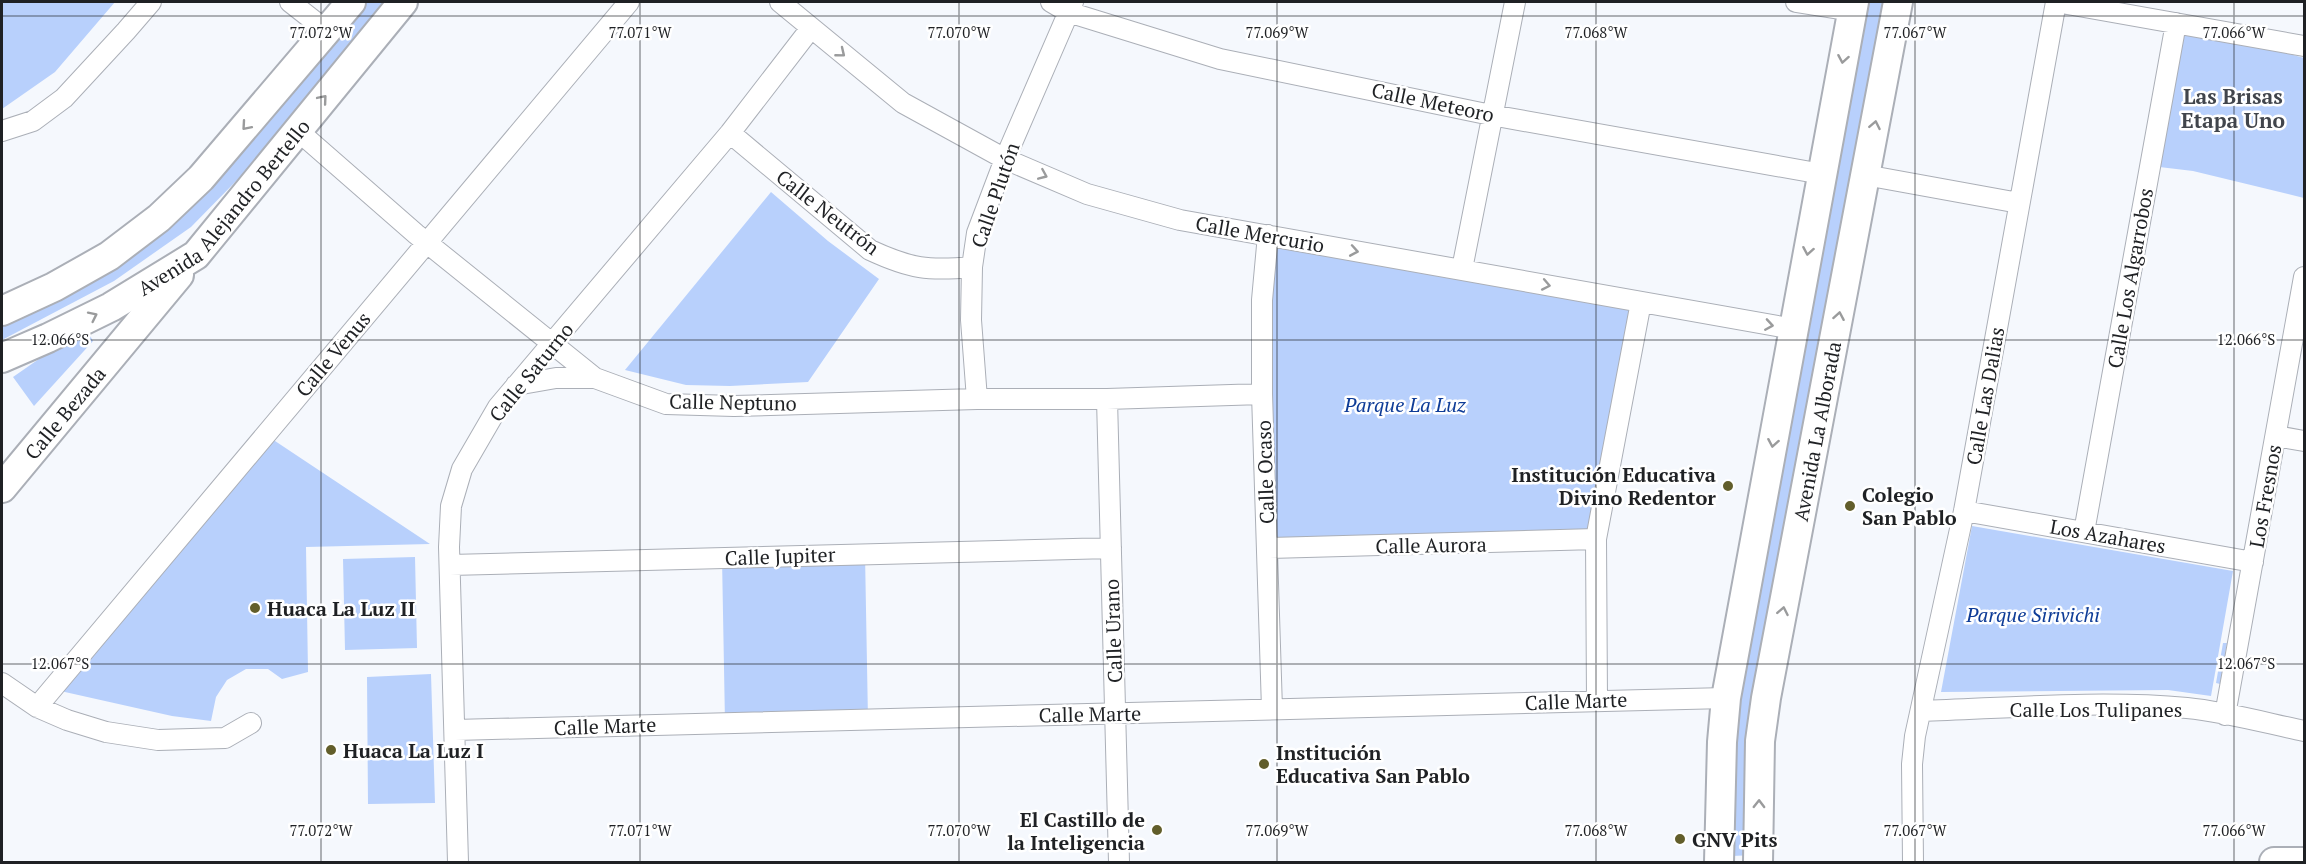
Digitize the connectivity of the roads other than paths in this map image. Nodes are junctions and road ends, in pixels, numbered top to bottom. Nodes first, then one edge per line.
1 (151, 2) edge
2 (351, 2) edge
3 (403, 2) edge
4 (629, 2) edge
5 (780, 2) edge
6 (1515, 2) edge
7 (1796, 2) edge
8 (1898, 2) edge
9 (2056, 2) edge
10 (1064, 5) edge
11 (1853, 6) edge
12 (297, 7) edge
13 (2176, 23) junction
14 (811, 28) junction
15 (327, 31) junction
16 (2304, 46) edge
17 (1491, 115) junction
18 (297, 130) junction
19 (2, 131) edge
20 (730, 133) junction
21 (1005, 159) junction
22 (1822, 174) junction
23 (1865, 175) junction
24 (2019, 203) junction
25 (1268, 235) junction
26 (427, 242) junction
27 (196, 255) junction
28 (972, 267) junction
29 (1462, 269) junction
30 (2304, 277) edge
31 (1641, 302) junction
32 (2, 311) edge
33 (1794, 329) junction
34 (552, 345) junction
35 (2, 358) edge
36 (595, 378) junction
37 (516, 385) junction
38 (1262, 394) junction
39 (977, 399) junction
40 (1107, 399) junction
41 (2276, 436) junction
42 (2304, 441) edge
43 (2, 488) edge
44 (1964, 511) junction
45 (2084, 532) junction
46 (1596, 539) junction
47 (1111, 548) junction
48 (1267, 548) junction
49 (2253, 562) junction
50 (450, 565) junction
51 (2, 683) edge
52 (1726, 698) junction
53 (1596, 701) junction
54 (37, 707) junction
55 (1272, 709) junction
56 (1921, 711) junction
57 (1115, 713) junction
58 (2225, 715) junction
59 (251, 723) dead end
60 (455, 730) junction
61 (2304, 731) edge
62 (458, 862) edge
63 (1119, 862) edge
64 (1719, 862) edge
65 (1758, 862) edge
66 (1912, 862) edge
67 (2274, 862) edge
68 (2304, 862) edge

1 - 19 street
2 - 15 main road, Avenida Alejandro Bertello
18 -> 3 main road, Avenida Alejandro Bertello
4 - 26 street, Calle Venus
5 - 14 street, Calle Mercurio
6 - 17 street
7 - 11 street
23 -> 8 main road, Avenida La Alborada
9 - 13 street
9 - 24 street, Calle Las Dalias
10 - 17 street, Calle Meteoro
10 - 21 street, Calle Plutón
11 -> 22 main road
12 - 15 street
13 - 16 street
13 - 45 street, Calle Los Algarrobos
14 - 20 street, Calle Saturno
14 -> 21 street, Calle Mercurio
15 -> 32 main road, Avenida Alejandro Bertello
17 - 22 street, Calle Meteoro
17 - 29 street
18 - 26 street, Calle Neptuno
18 - 27 main road, Avenida Alejandro Bertello
20 - 28 street, Calle Neutrón
20 - 34 street, Calle Saturno
21 -> 25 street, Calle Mercurio
21 - 28 street, Calle Plutón
22 -> 33 main road
23 - 24 street
65 -> 23 main road, Avenida La Alborada
24 - 44 street, Calle Las Dalias
25 -> 29 street, Calle Mercurio
25 - 38 street, Calle Ocaso
26 - 34 street, Calle Neptuno
26 - 54 street, Calle Venus
35 -> 27 main road, Avenida Alejandro Bertello
27 - 43 main road, Calle Bezada
28 - 39 street, Calle Plutón
29 -> 31 street, Calle Mercurio
30 - 41 street, Los Fresnos
31 -> 33 street, Calle Mercurio
31 - 46 street
33 -> 52 main road
34 - 36 street, Calle Neptuno
34 - 37 street, Calle Saturno
36 - 37 street
36 - 39 street, Calle Neptuno
37 - 50 street, Calle Saturno
38 - 40 street, Calle Neptuno
38 - 48 street, Calle Ocaso
39 - 40 street, Calle Neptuno
40 - 47 street, Calle Urano
41 - 42 street
41 - 49 street, Los Fresnos
44 - 45 street, Los Azahares
44 - 56 street, Calle Las Dalias
45 - 49 street, Los Azahares
46 - 48 street, Calle Aurora
46 - 53 street
47 - 50 street, Calle Jupiter
47 - 57 street, Calle Urano
48 - 55 street, Calle Ocaso
49 - 58 street, Los Fresnos
50 - 60 street, Calle Saturno
51 - 54 street
52 - 53 street, Calle Marte
52 - 64 main road
53 - 55 street, Calle Marte
54 - 59 street
55 - 57 street, Calle Marte
56 - 58 street, Calle Los Tulipanes
56 - 66 street, Calle Las Dalias
57 - 60 street, Calle Marte
57 - 63 street, Calle Urano
58 - 61 street, Calle Los Tulipanes
60 - 62 street, Calle Saturno
67 - 68 main road

